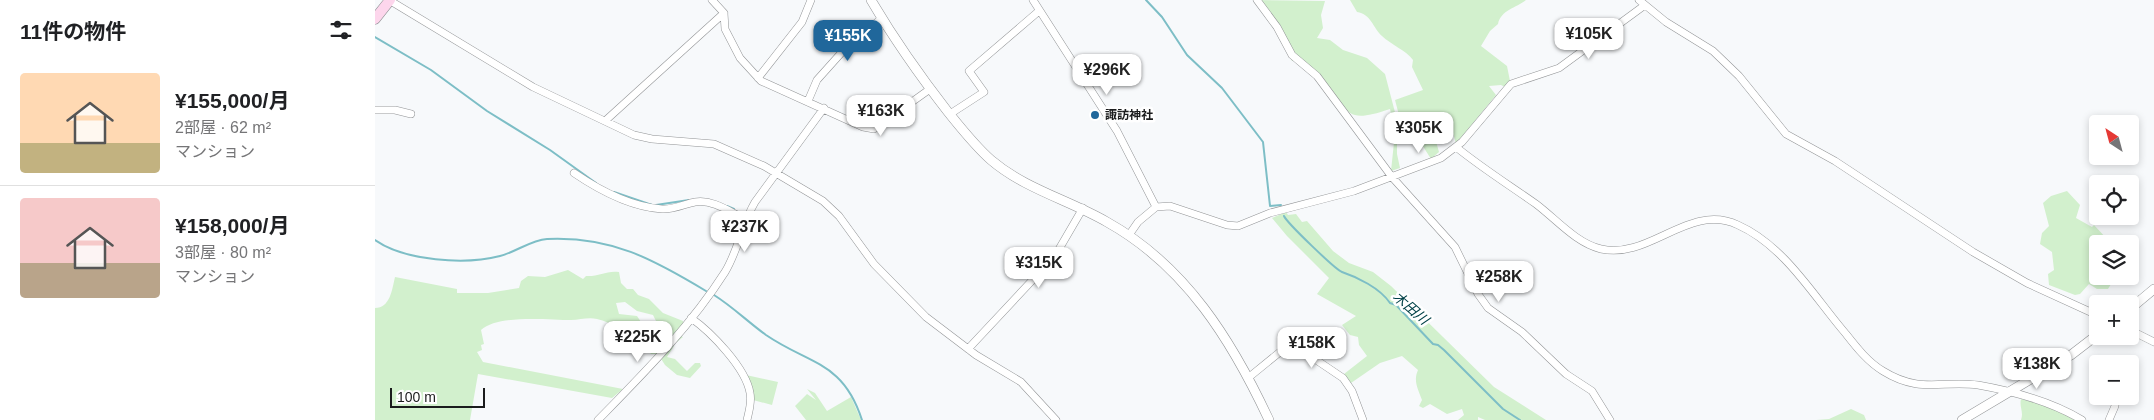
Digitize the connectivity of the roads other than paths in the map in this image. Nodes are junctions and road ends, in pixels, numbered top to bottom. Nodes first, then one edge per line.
1 (389, 0) edge
2 (712, 0) edge
3 (811, 0) edge
4 (871, 0) edge
5 (1033, 0) edge
6 (1257, 0) edge
7 (1642, 2) edge
8 (1039, 11) junction
9 (724, 13) junction
10 (375, 18) edge
11 (882, 18) junction
12 (758, 78) junction
13 (930, 89) junction
14 (808, 101) junction
15 (823, 108) junction
16 (375, 110) edge
17 (411, 114) dead end
18 (950, 114) junction
19 (605, 121) junction
20 (1456, 147) junction
21 (775, 172) junction
22 (574, 173) dead end
23 (1392, 177) junction
24 (1156, 207) junction
25 (1083, 208) junction
26 (745, 219) junction
27 (1129, 235) junction
28 (2154, 289) edge
29 (2139, 302) edge
30 (2089, 311) edge
31 (691, 318) junction
32 (2139, 334) edge
33 (2089, 341) edge
34 (2154, 342) edge
35 (969, 349) junction
36 (1248, 378) junction
37 (2009, 393) junction
38 (2115, 406) dead end
39 (598, 420) edge
40 (747, 420) edge
41 (1056, 420) edge
42 (1269, 420) edge
43 (1363, 420) edge
44 (1610, 420) edge
45 (1962, 420) edge
46 (2082, 420) edge
47 (2109, 420) edge

1 - 10 main road
1 - 19 street
2 - 9 street
3 - 12 street
4 - 11 street
5 - 8 street
6 - 23 street
7 - 20 street
7 - 30 street
8 - 18 street
8 - 24 street
9 - 12 street
9 - 19 street
11 - 13 street
11 - 14 street
12 - 14 street
13 - 15 street
13 - 18 street
14 - 15 street
15 - 21 street
16 - 17 street
18 - 25 street
19 - 21 street
20 - 23 street
20 - 37 street
21 - 26 street
21 - 35 street
22 - 26 street
23 - 24 street
23 - 44 street
24 - 27 street
25 - 27 street
25 - 35 street
26 - 31 street
27 - 36 street
28 - 29 street
31 - 39 street
31 - 40 street
32 - 34 street
33 - 37 street
35 - 41 street
36 - 42 street
36 - 43 street
37 - 45 street
37 - 46 street
38 - 47 street

